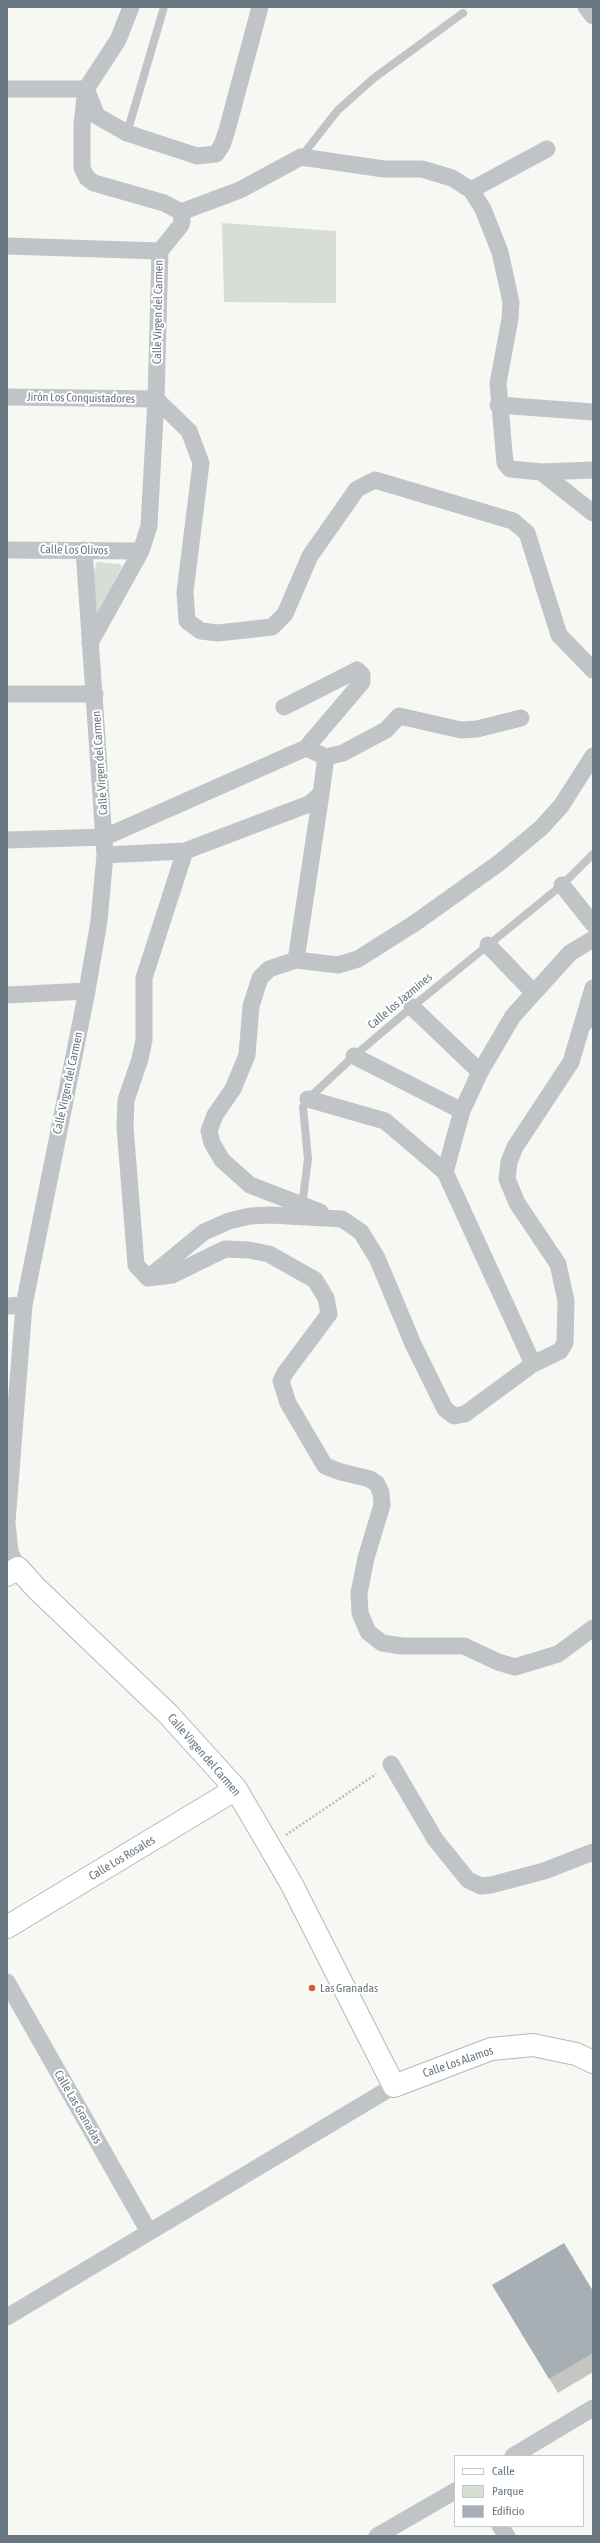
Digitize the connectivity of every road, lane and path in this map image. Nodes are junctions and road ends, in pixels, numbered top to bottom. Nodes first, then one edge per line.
1 (131, 7) edge
2 (164, 7) edge
3 (260, 7) edge
4 (586, 7) edge
5 (463, 13) dead end
6 (593, 16) edge
7 (7, 89) edge
8 (86, 89) junction
9 (126, 133) junction
10 (548, 149) dead end
11 (301, 157) junction
12 (471, 190) junction
13 (181, 212) junction
14 (7, 246) edge
15 (160, 251) junction
16 (7, 397) edge
17 (156, 399) junction
18 (498, 404) junction
19 (593, 412) edge
20 (593, 470) edge
21 (541, 472) junction
22 (593, 514) edge
23 (7, 550) edge
24 (84, 550) junction
25 (141, 551) junction
26 (90, 643) junction
27 (593, 670) edge
28 (7, 694) edge
29 (95, 694) junction
30 (284, 707) dead end
31 (521, 718) dead end
32 (306, 748) junction
33 (593, 756) edge
34 (326, 757) junction
35 (321, 794) junction
36 (105, 837) junction
37 (7, 840) edge
38 (185, 851) junction
39 (593, 854) edge
40 (105, 855) junction
41 (562, 885) junction
42 (593, 924) edge
43 (593, 939) edge
44 (488, 945) junction
45 (296, 960) junction
46 (593, 988) edge
47 (88, 991) junction
48 (533, 992) junction
49 (7, 995) edge
50 (412, 1006) junction
51 (588, 1020) edge
52 (354, 1056) junction
53 (480, 1072) junction
54 (308, 1099) junction
55 (462, 1111) junction
56 (445, 1172) junction
57 (302, 1206) junction
58 (342, 1219) junction
59 (148, 1278) junction
60 (24, 1305) junction
61 (7, 1306) edge
62 (533, 1364) junction
63 (7, 1523) edge
64 (13, 1572) edge
65 (593, 1628) edge
66 (392, 1764) joint
67 (236, 1789) junction
68 (269, 1847) junction
69 (593, 1852) edge
70 (7, 1927) edge
71 (7, 1982) edge
72 (593, 2062) edge
73 (394, 2086) junction
74 (149, 2232) junction
75 (7, 2317) edge
76 (593, 2408) edge
77 (516, 2455) edge
78 (454, 2492) edge
79 (501, 2527) edge
80 (377, 2536) edge
81 (507, 2536) edge

1 - 8 street
2 - 9 lane
3 - 9 street
4 - 6 street
5 - 11 lane
7 - 8 street
8 - 9 street
8 - 13 street
10 - 12 street
11 - 12 street
11 - 13 street
12 - 18 street
13 - 15 street, Calle Virgen del Carmen
14 - 15 street
15 - 17 street, Calle Virgen del Carmen
16 - 17 street, Jirón Los Conquistadores
17 - 25 street, Calle Virgen del Carmen
17 - 27 street
18 - 19 street
18 - 21 street
20 - 21 street
21 - 22 street
23 - 24 street, Calle Los Olivos
24 - 25 street, Calle Los Olivos
24 - 26 street, Calle Virgen del Carmen
25 - 26 street, Calle Virgen del Carmen
26 - 29 street, Calle Virgen del Carmen
28 - 29 street
29 - 36 street, Calle Virgen del Carmen
30 - 32 street
31 - 34 street
32 - 34 street
32 - 36 street
33 - 45 street
34 - 35 street
35 - 38 street
35 - 45 street
36 - 37 street
36 - 40 street, Calle Virgen del Carmen
38 - 40 street
38 - 59 street
39 - 41 lane, Calle los Jazmines
40 - 47 street, Calle Virgen del Carmen
41 - 42 street
41 - 44 lane, Calle los Jazmines
43 - 48 street
44 - 48 street
44 - 50 lane, Calle los Jazmines
45 - 57 street
46 - 51 street
47 - 49 street
47 - 60 street, Calle Virgen del Carmen
48 - 53 street
50 - 52 lane, Calle los Jazmines
50 - 53 street
51 - 62 street
52 - 54 lane, Calle los Jazmines
52 - 55 street
53 - 55 street
54 - 56 street
54 - 57 lane
55 - 56 street
56 - 62 street
57 - 58 street
58 - 59 street
58 - 62 street
59 - 65 street
60 - 61 street
60 - 63 street, Calle Virgen del Carmen
63 - 64 street, Calle Virgen del Carmen
64 - 67 street, Calle Virgen del Carmen
66 - 68 path
66 - 69 street
67 - 68 street, Calle Virgen del Carmen
67 - 70 street, Calle Los Rosales
68 - 73 street, Calle Virgen del Carmen
71 - 74 street, Calle Las Granadas
72 - 73 street, Calle Los Alamos
73 - 74 street
74 - 75 street
76 - 77 street
78 - 80 street
79 - 81 street

